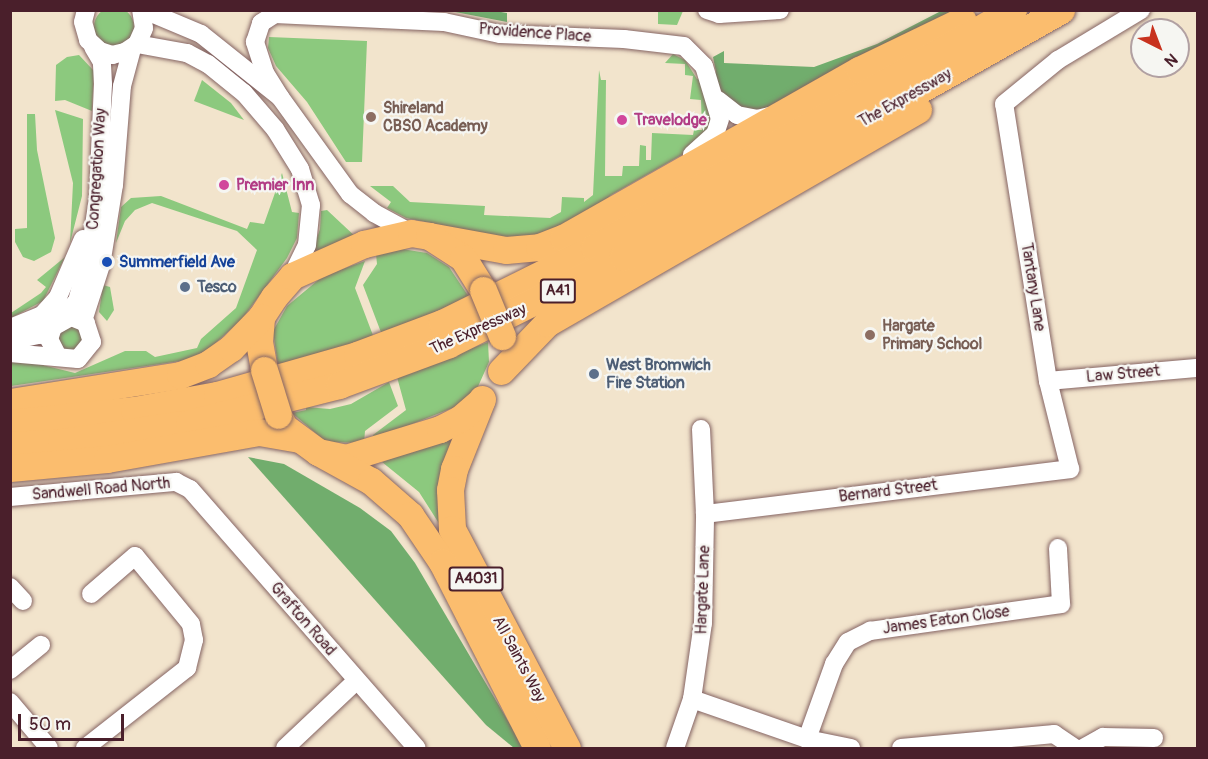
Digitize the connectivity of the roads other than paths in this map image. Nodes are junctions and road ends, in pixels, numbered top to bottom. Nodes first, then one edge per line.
1 (86, 10) edge
2 (143, 10) edge
3 (707, 10) edge
4 (780, 10) edge
5 (984, 10) edge
6 (1013, 10) edge
7 (1141, 10) edge
8 (1060, 11) edge
9 (134, 46) junction
10 (93, 47) junction
11 (280, 97) junction
12 (718, 100) junction
13 (779, 115) junction
14 (669, 178) junction
15 (98, 198) junction
16 (420, 235) junction
17 (292, 276) junction
18 (261, 317) junction
19 (83, 321) junction
20 (56, 324) junction
21 (10, 328) edge
22 (10, 341) edge
23 (10, 353) edge
24 (57, 355) junction
25 (1197, 368) edge
26 (501, 371) junction
27 (1049, 384) junction
28 (482, 399) junction
29 (10, 402) edge
30 (10, 423) edge
31 (701, 429) dead end
32 (10, 445) edge
33 (308, 445) junction
34 (10, 468) edge
35 (1070, 469) joint
36 (190, 489) joint
37 (10, 497) edge
38 (705, 514) junction
39 (1058, 548) dead end
40 (91, 594) dead end
41 (41, 645) dead end
42 (10, 670) edge
43 (356, 681) junction
44 (692, 699) junction
45 (10, 702) edge
46 (1154, 738) dead end
47 (807, 739) junction
48 (49, 748) edge
49 (85, 748) edge
50 (285, 748) edge
51 (417, 748) edge
52 (537, 748) edge
53 (567, 748) edge
54 (675, 748) edge
55 (851, 748) edge
56 (913, 748) edge
57 (1075, 748) edge
58 (1083, 748) edge

1 - 10 street, Congregation Way
2 - 9 street, Congregation Way
2 - 11 street
3 - 4 street
5 - 13 highway
6 - 30 highway, The Expressway / A41
7 - 27 street, Tantany Lane
8 - 26 highway, A41
8 - 32 highway, The Expressway / A41
9 - 10 street
9 - 17 street
9 - 19 street, Congregation Way
10 - 15 street, Congregation Way
11 - 12 street, Providence Place
11 - 16 street
12 - 13 street
12 - 14 street
13 - 14 highway
14 - 16 highway
15 - 20 street, Congregation Way
15 - 21 street
16 - 17 highway
16 - 26 highway, A4031, bridge
17 - 18 highway
18 - 29 highway
18 - 33 highway, A4031, bridge
19 - 20 street, Congregation Way
19 - 24 street
20 - 22 street, Congregation Way
20 - 24 street
23 - 24 street
25 - 27 street, Law Street
26 - 28 highway, A4031
27 - 35 street, Tantany Lane
28 - 33 highway, A4031
28 - 53 highway, All Saints Way / A4031
31 - 38 street, Hargate Lane
33 - 34 highway
33 - 52 highway, All Saints Way / A4031
35 - 38 street, Bernard Street
36 - 37 street, Sandwell Road North
36 - 43 street, Grafton Road
38 - 44 street, Hargate Lane
39 - 47 street, James Eaton Close
40 - 49 street
41 - 42 street
43 - 50 street
43 - 51 street, Grafton Road
44 - 47 street
44 - 54 street, Hargate Lane
45 - 48 street
46 - 58 street
47 - 55 street
56 - 57 street

